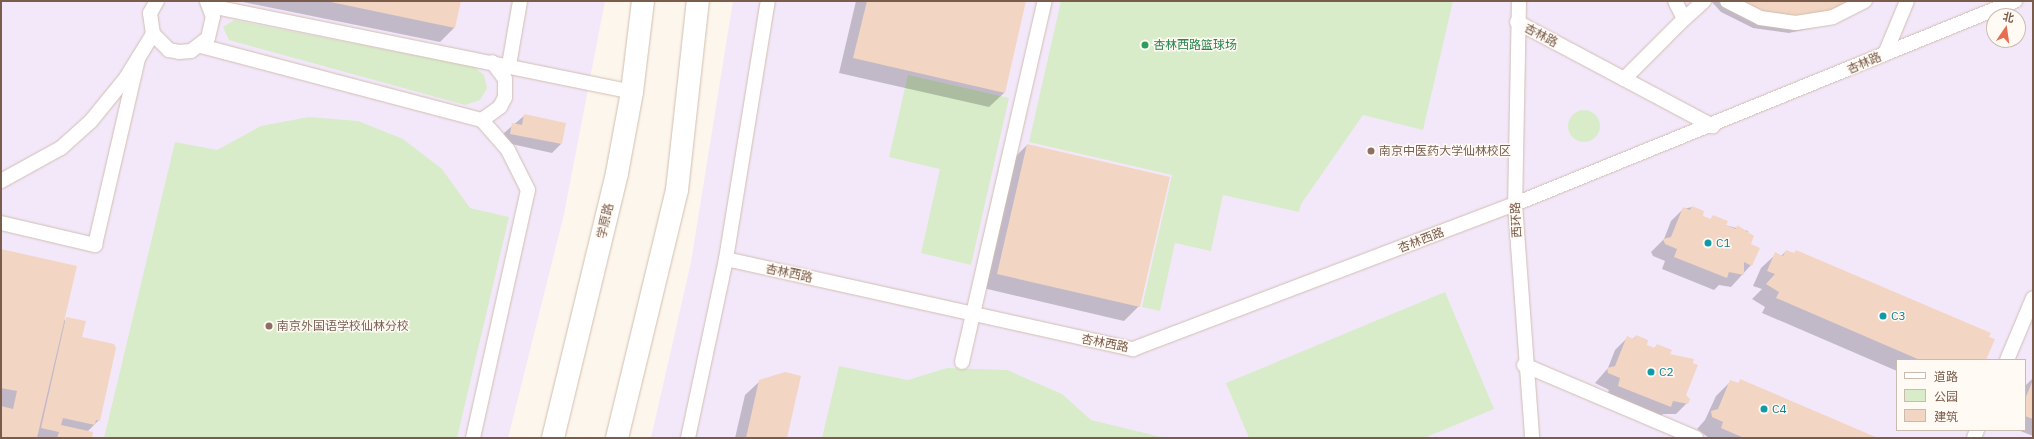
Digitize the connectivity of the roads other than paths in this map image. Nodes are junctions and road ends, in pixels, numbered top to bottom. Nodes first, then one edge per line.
1 (157, 1) edge
2 (520, 1) edge
3 (643, 1) edge
4 (698, 1) edge
5 (768, 1) edge
6 (1045, 1) edge
7 (1520, 1) edge
8 (1675, 1) edge
9 (1704, 1) edge
10 (1726, 1) edge
11 (1865, 1) edge
12 (1907, 1) edge
13 (2015, 1) edge
14 (209, 4) edge
15 (1684, 19) junction
16 (1518, 22) junction
17 (153, 34) junction
18 (200, 46) junction
19 (1885, 54) junction
20 (138, 59) junction
21 (492, 62) junction
22 (509, 65) junction
23 (1624, 79) junction
24 (632, 92) junction
25 (482, 120) junction
26 (1713, 126) junction
27 (1, 181) edge
28 (1515, 204) junction
29 (1, 223) edge
30 (726, 259) junction
31 (2033, 298) edge
32 (974, 314) junction
33 (2029, 320) edge
34 (2008, 359) edge
35 (962, 362) dead end
36 (1524, 365) junction
37 (473, 438) edge
38 (553, 438) edge
39 (617, 438) edge
40 (688, 438) edge
41 (1532, 438) edge
42 (1696, 438) edge

1 - 17 lane
2 - 22 lane
3 - 24 street, 学原路
4 - 39 street
5 - 30 lane
6 - 32 lane
7 - 16 lane, 西环路
8 - 15 lane
9 - 15 lane
10 - 11 lane
12 - 19 lane
13 - 19 lane, 杏林路
14 - 18 lane
14 - 21 lane
15 - 23 lane
16 - 23 lane, 杏林路
16 - 28 lane, 西环路
17 - 18 lane
17 - 20 lane
18 - 25 lane
19 - 26 lane, 杏林路
20 - 27 lane
20 - 29 lane
21 - 22 lane
21 - 25 lane
22 - 24 lane
23 - 26 lane, 杏林路
24 - 38 street, 学原路
25 - 37 lane
26 - 28 lane, 杏林路
28 - 32 lane, 杏林西路
28 - 36 lane, 西环路
30 - 32 lane, 杏林西路
30 - 40 lane
31 - 33 lane
32 - 35 lane
33 - 34 lane
36 - 41 lane, 西环路
36 - 42 lane

